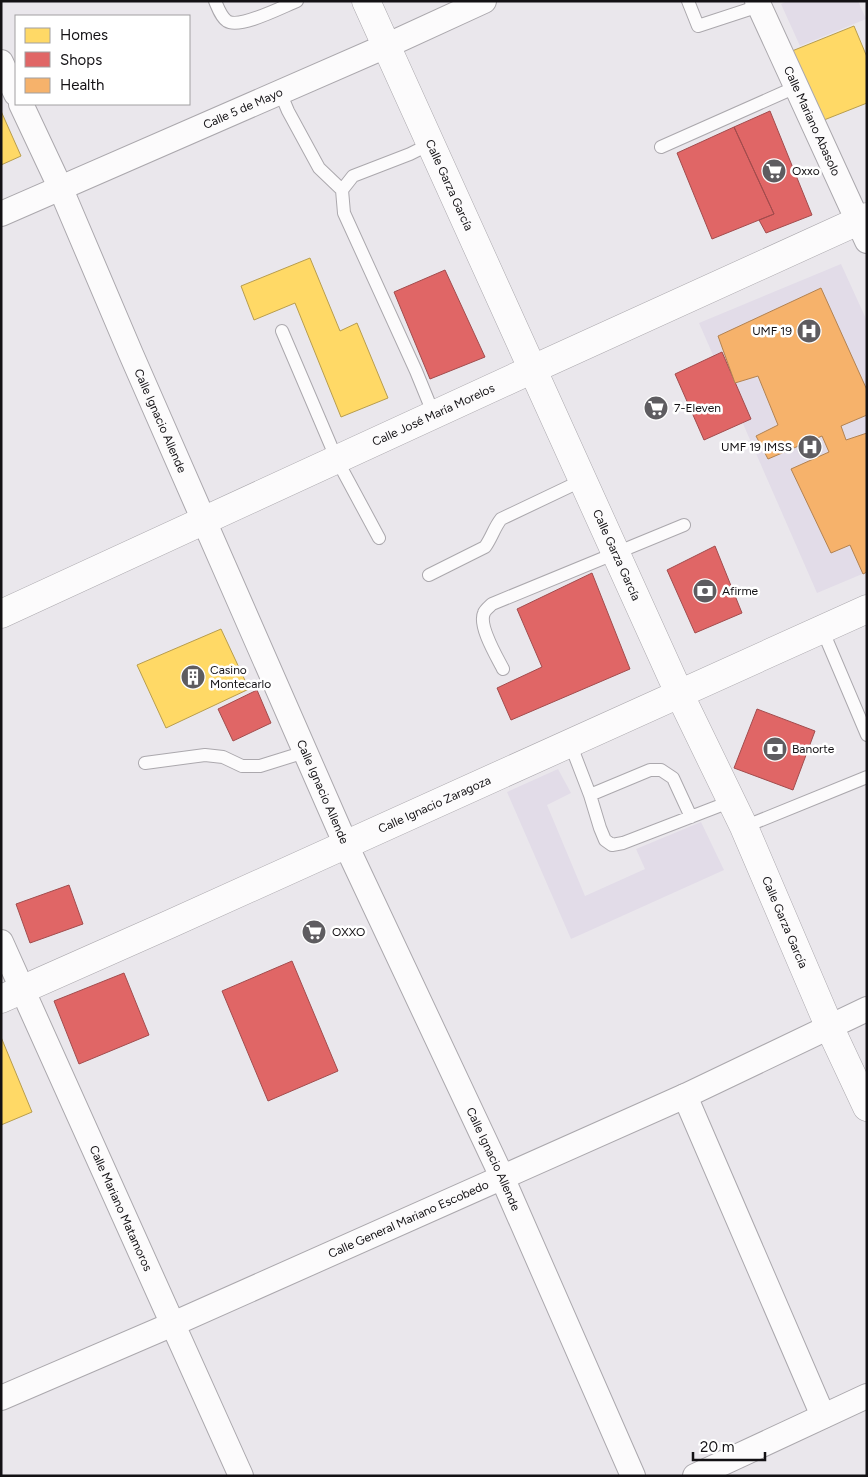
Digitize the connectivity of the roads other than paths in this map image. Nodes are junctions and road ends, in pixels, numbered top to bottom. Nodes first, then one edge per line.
1 (215, 1) edge
2 (297, 1) edge
3 (366, 1) edge
4 (484, 1) edge
5 (688, 1) edge
6 (758, 4) edge
7 (386, 46) junction
8 (1, 62) edge
9 (796, 87) junction
10 (15, 92) edge
11 (280, 92) junction
12 (21, 105) edge
13 (430, 144) junction
14 (661, 147) dead end
15 (60, 187) junction
16 (342, 190) junction
17 (1, 214) edge
18 (864, 227) edge
19 (282, 331) dead end
20 (533, 368) junction
21 (434, 415) junction
22 (337, 460) junction
23 (583, 480) junction
24 (204, 520) junction
25 (684, 525) dead end
26 (379, 538) dead end
27 (616, 552) junction
28 (430, 575) dead end
29 (867, 609) edge
30 (1, 614) edge
31 (822, 629) junction
32 (503, 670) dead end
33 (679, 693) junction
34 (867, 734) edge
35 (570, 743) junction
36 (305, 752) junction
37 (145, 763) dead end
38 (867, 777) edge
39 (590, 794) junction
40 (732, 802) junction
41 (691, 817) junction
42 (744, 827) junction
43 (346, 845) junction
44 (1, 942) edge
45 (12, 994) edge
46 (867, 1009) edge
47 (829, 1026) junction
48 (685, 1096) junction
49 (867, 1107) edge
50 (502, 1177) junction
51 (173, 1324) junction
52 (867, 1396) edge
53 (1, 1398) edge
54 (823, 1416) junction
55 (242, 1476) edge
56 (633, 1476) edge
57 (695, 1476) edge

1 - 2 lane
3 - 7 main road, Calle Garza García
4 - 7 street, Calle 5 de Mayo
5 - 6 lane
6 - 9 street, Calle Mariano Abasolo
7 - 11 street, Calle 5 de Mayo
7 - 13 main road, Calle Garza García
8 - 10 street
9 - 14 lane
9 - 18 street, Calle Mariano Abasolo
11 - 15 street, Calle 5 de Mayo
11 - 16 lane
12 - 15 street, Calle Ignacio Allende
13 - 16 lane
13 - 20 main road, Calle Garza García
15 - 17 street, Calle 5 de Mayo
15 - 24 street, Calle Ignacio Allende
16 - 21 lane
18 - 20 main road, Calle José María Morelos
19 - 22 lane
20 - 21 main road, Calle José María Morelos
20 - 23 main road, Calle Garza García
21 - 22 main road, Calle José María Morelos
22 - 24 main road, Calle José María Morelos
22 - 26 lane
23 - 27 main road, Calle Garza García
23 - 28 lane
24 - 30 main road, Calle José María Morelos
24 - 36 street, Calle Ignacio Allende
25 - 27 lane
27 - 32 lane
27 - 33 main road, Calle Garza García
29 - 31 main road, Calle Ignacio Zaragoza
31 - 33 main road, Calle Ignacio Zaragoza
31 - 34 lane
33 - 35 main road, Calle Ignacio Zaragoza
33 - 40 main road, Calle Garza García
35 - 39 lane
35 - 43 main road, Calle Ignacio Zaragoza
36 - 37 lane
36 - 43 street, Calle Ignacio Allende
38 - 42 lane
39 - 41 lane
39 - 41 lane
40 - 41 lane
40 - 42 main road, Calle Garza García
42 - 47 main road, Calle Garza García
43 - 45 main road, Calle Ignacio Zaragoza
43 - 50 street, Calle Ignacio Allende
44 - 45 street, Calle Mariano Matamoros
45 - 51 street, Calle Mariano Matamoros
46 - 47 street, Calle General Mariano Escobedo
47 - 48 street, Calle General Mariano Escobedo
47 - 49 main road, Calle Garza García
48 - 50 street, Calle General Mariano Escobedo
48 - 54 street
50 - 51 street, Calle General Mariano Escobedo
50 - 56 street, Calle Ignacio Allende
51 - 53 street, Calle General Mariano Escobedo
51 - 55 street, Calle Mariano Matamoros
52 - 54 street
54 - 57 street

